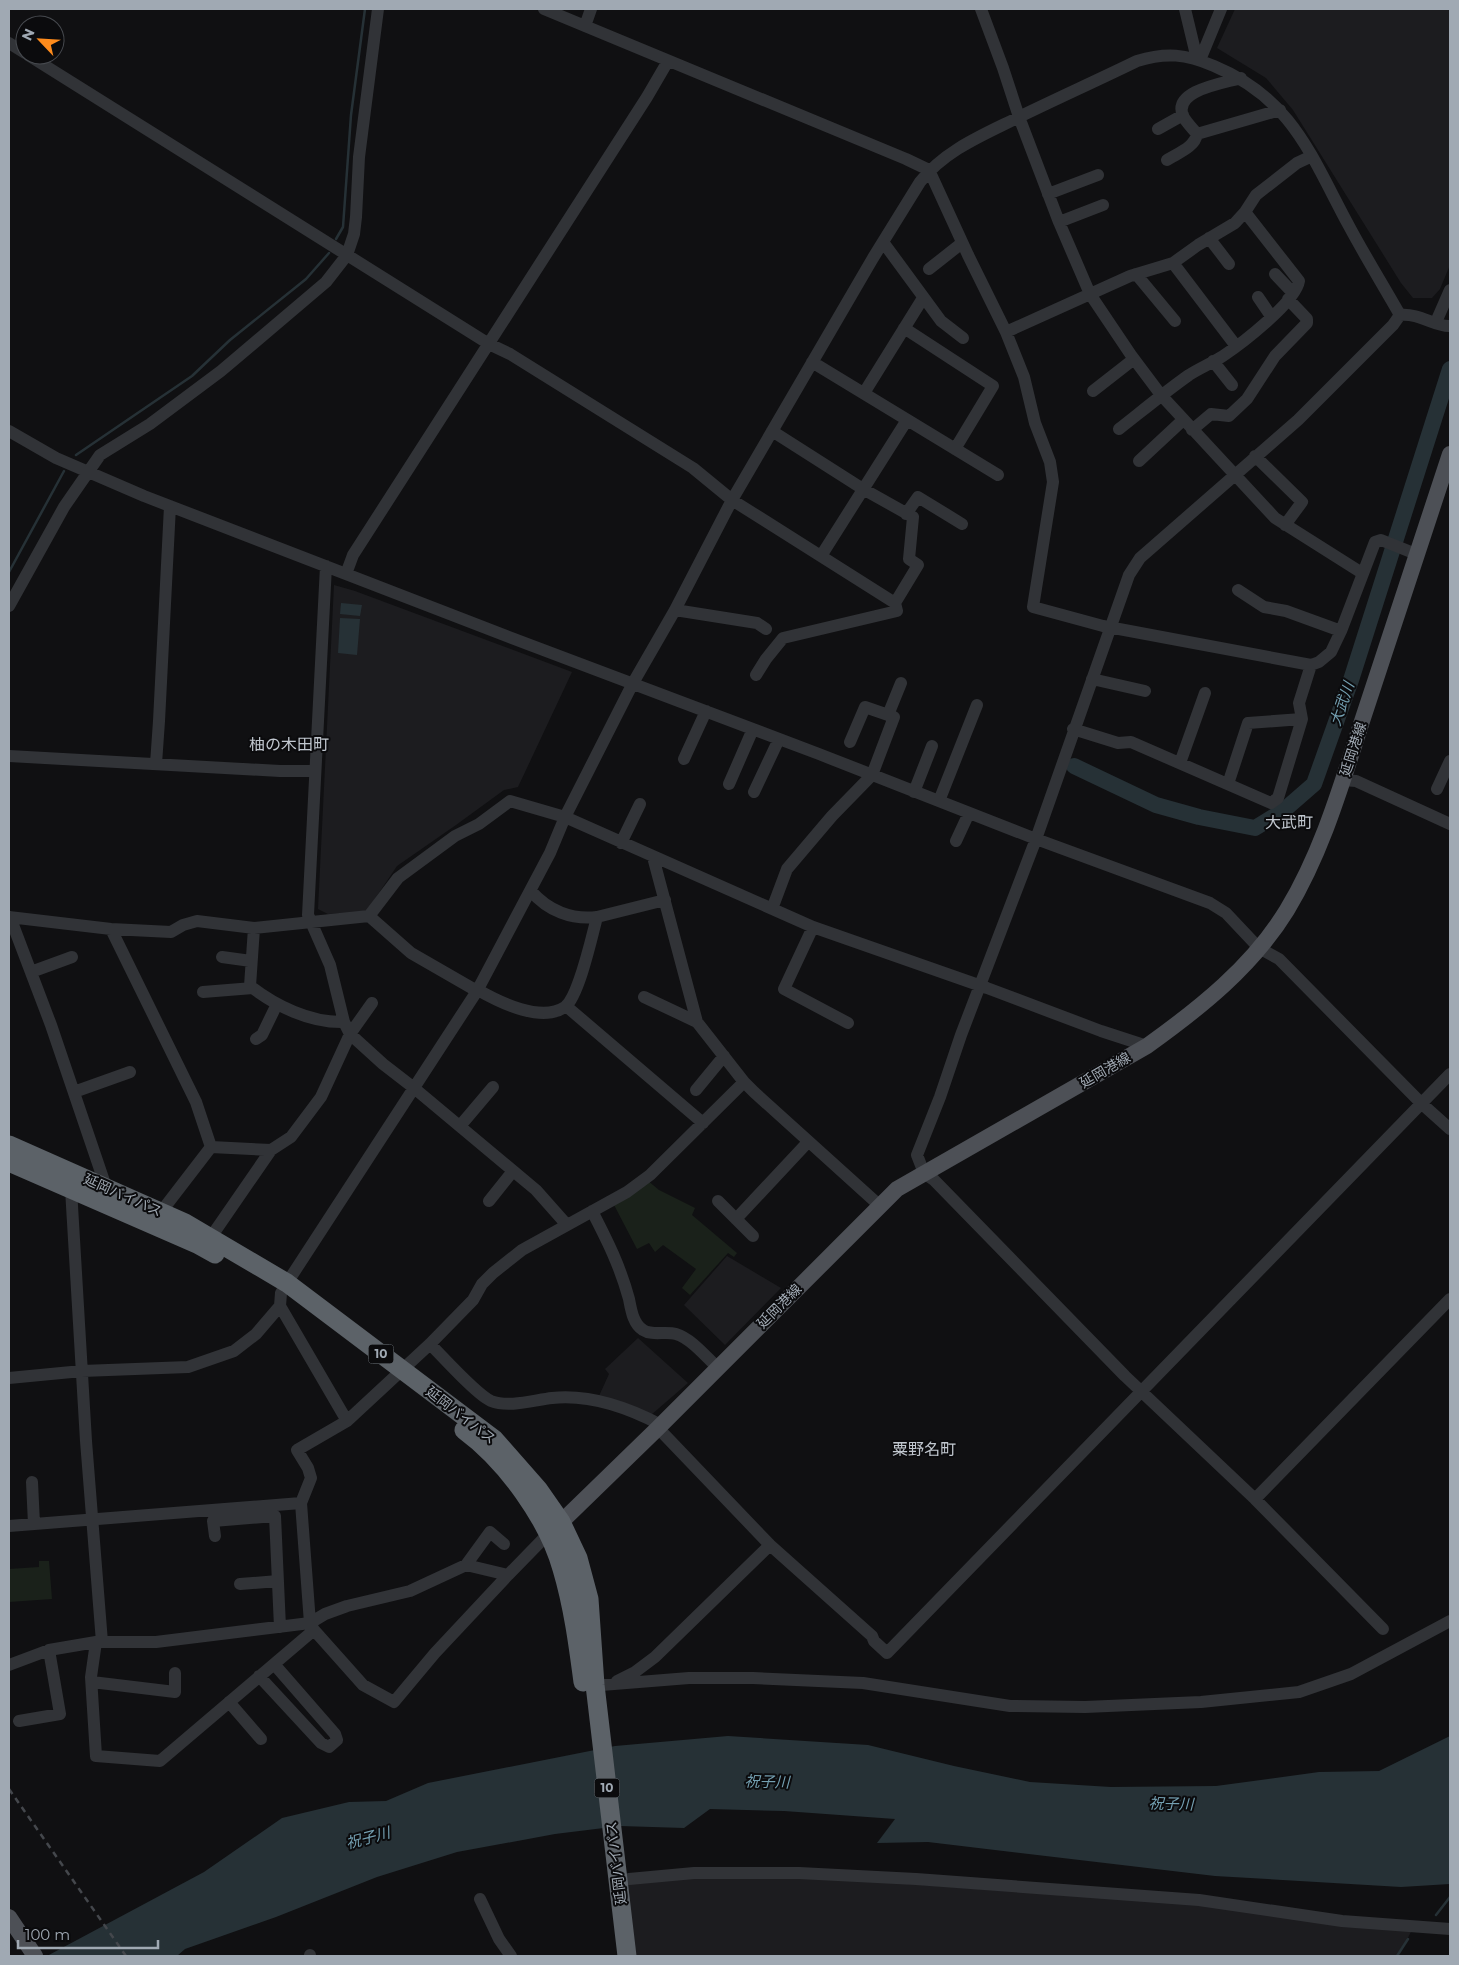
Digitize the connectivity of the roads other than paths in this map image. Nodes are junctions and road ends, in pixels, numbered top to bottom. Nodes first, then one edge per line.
1 (378, 9) edge
2 (544, 9) edge
3 (591, 9) edge
4 (980, 9) edge
5 (1185, 9) edge
6 (1221, 9) edge
7 (585, 26) junction
8 (1198, 59) junction
9 (668, 61) junction
10 (44, 65) edge
11 (1241, 78) junction
12 (1280, 110) junction
13 (1183, 115) junction
14 (1019, 117) junction
15 (1158, 129) dead end
16 (1197, 134) junction
17 (1312, 156) junction
18 (1168, 160) dead end
19 (929, 170) junction
20 (1098, 175) dead end
21 (1048, 194) junction
22 (1102, 205) dead end
23 (1245, 212) junction
24 (1059, 222) junction
25 (1209, 238) junction
26 (882, 242) junction
27 (962, 243) junction
28 (347, 255) junction
29 (1173, 263) junction
30 (1229, 264) dead end
31 (929, 269) dead end
32 (1136, 274) junction
33 (1275, 274) dead end
34 (1450, 290) edge
35 (1090, 294) junction
36 (1291, 296) junction
37 (1258, 297) dead end
38 (923, 298) junction
39 (1400, 315) junction
40 (1271, 316) junction
41 (1175, 321) dead end
42 (1443, 325) edge
43 (904, 328) junction
44 (1006, 332) junction
45 (963, 338) dead end
46 (489, 344) junction
47 (1236, 346) junction
48 (1134, 358) junction
49 (1213, 361) junction
50 (812, 362) junction
51 (1232, 385) dead end
52 (1093, 391) dead end
53 (864, 393) junction
54 (1161, 395) junction
55 (907, 420) junction
56 (1183, 420) junction
57 (1119, 429) dead end
58 (772, 430) junction
59 (1192, 430) junction
60 (9, 431) edge
61 (955, 449) junction
62 (1450, 454) edge
63 (1255, 456) junction
64 (1139, 461) dead end
65 (88, 474) junction
66 (998, 475) dead end
67 (1234, 475) junction
68 (863, 489) junction
69 (732, 500) junction
70 (170, 506) junction
71 (906, 514) junction
72 (962, 524) dead end
73 (1285, 525) junction
74 (1416, 554) junction
75 (821, 556) junction
76 (326, 566) junction
77 (1362, 573) junction
78 (346, 574) junction
79 (1238, 590) dead end
80 (895, 603) junction
81 (9, 606) edge
82 (675, 610) junction
83 (1111, 627) junction
84 (766, 629) dead end
85 (1341, 631) junction
86 (1311, 665) junction
87 (756, 675) dead end
88 (1092, 679) junction
89 (633, 683) junction
90 (901, 683) dead end
91 (1145, 690) dead end
92 (1205, 693) dead end
93 (977, 705) dead end
94 (706, 711) junction
95 (888, 715) junction
96 (1302, 718) junction
97 (753, 729) junction
98 (1073, 729) junction
99 (779, 739) junction
100 (850, 742) dead end
101 (932, 746) dead end
102 (9, 756) edge
103 (684, 759) dead end
104 (1450, 761) edge
105 (1180, 763) junction
106 (156, 764) junction
107 (315, 771) junction
108 (872, 775) junction
109 (1343, 780) junction
110 (729, 784) dead end
111 (1228, 784) junction
112 (1437, 789) dead end
113 (754, 792) dead end
114 (914, 792) junction
115 (939, 801) junction
116 (640, 804) dead end
117 (969, 813) junction
118 (565, 817) junction
119 (1450, 824) edge
120 (1036, 839) junction
121 (956, 840) dead end
122 (622, 842) junction
123 (653, 857) junction
124 (531, 891) junction
125 (665, 900) junction
126 (772, 909) junction
127 (369, 916) junction
128 (9, 917) edge
129 (597, 917) junction
130 (311, 921) junction
131 (813, 927) junction
132 (254, 928) junction
133 (111, 929) junction
134 (1259, 948) junction
135 (72, 957) dead end
136 (222, 957) dead end
137 (251, 961) junction
138 (30, 972) junction
139 (980, 986) junction
140 (253, 988) junction
141 (477, 990) junction
142 (203, 992) dead end
143 (644, 997) dead end
144 (372, 1003) dead end
145 (277, 1004) junction
146 (566, 1006) junction
147 (344, 1022) junction
148 (697, 1022) junction
149 (848, 1023) dead end
150 (350, 1034) junction
151 (256, 1039) dead end
152 (1147, 1046) junction
153 (724, 1056) junction
154 (130, 1072) dead end
155 (1450, 1074) edge
156 (744, 1082) junction
157 (493, 1087) dead end
158 (414, 1088) junction
159 (696, 1090) dead end
160 (74, 1092) junction
161 (1421, 1103) junction
162 (703, 1123) junction
163 (460, 1126) junction
164 (1450, 1129) edge
165 (808, 1142) junction
166 (9, 1145) edge
167 (211, 1147) junction
168 (271, 1150) junction
169 (9, 1162) edge
170 (513, 1171) junction
171 (924, 1173) junction
172 (106, 1187) junction
173 (71, 1189) junction
174 (489, 1201) dead end
175 (718, 1201) dead end
176 (879, 1205) junction
177 (592, 1211) junction
178 (161, 1212) junction
179 (736, 1218) junction
180 (567, 1225) junction
181 (753, 1236) dead end
182 (210, 1238) junction
183 (283, 1294) junction
184 (1450, 1299) edge
185 (430, 1344) junction
186 (718, 1368) junction
187 (82, 1371) junction
188 (397, 1374) junction
189 (9, 1378) edge
190 (1142, 1392) junction
191 (347, 1422) junction
192 (659, 1427) junction
193 (32, 1482) dead end
194 (1255, 1499) junction
195 (301, 1504) junction
196 (92, 1519) junction
197 (34, 1524) junction
198 (9, 1526) edge
199 (554, 1528) junction
200 (215, 1536) dead end
201 (504, 1544) dead end
202 (770, 1546) junction
203 (466, 1565) junction
204 (508, 1574) junction
205 (278, 1580) junction
206 (240, 1584) dead end
207 (1450, 1621) edge
208 (312, 1626) junction
209 (280, 1627) junction
210 (1383, 1628) dead end
211 (99, 1642) junction
212 (50, 1650) junction
213 (274, 1664) junction
214 (9, 1665) edge
215 (175, 1673) dead end
216 (259, 1676) junction
217 (92, 1682) junction
218 (594, 1690) junction
219 (229, 1702) junction
220 (19, 1721) dead end
221 (261, 1739) dead end
222 (618, 1879) junction
223 (480, 1900) dead end
224 (9, 1917) edge
225 (1450, 1929) edge
226 (35, 1956) edge
227 (511, 1956) edge
228 (617, 1956) edge
229 (628, 1956) edge

1 - 28 street
2 - 7 street
3 - 7 street
4 - 14 street
5 - 8 street
6 - 8 street
7 - 9 street
8 - 11 street
8 - 14 street
9 - 19 street
9 - 46 street
10 - 28 street
11 - 12 street
11 - 13 street
12 - 16 street
12 - 17 street
13 - 15 street
13 - 16 street
14 - 19 street
14 - 21 street
16 - 18 street
17 - 23 street
17 - 39 street
19 - 26 street
19 - 27 street
20 - 21 street
21 - 24 street
22 - 24 street
23 - 25 street
23 - 36 street
24 - 35 street
25 - 29 street
25 - 30 street
26 - 38 street
26 - 50 street
27 - 31 street
27 - 44 street
28 - 46 street
28 - 65 street
29 - 32 street
29 - 47 street
32 - 35 street
32 - 41 street
33 - 36 street
34 - 42 street
35 - 44 street
35 - 48 street
36 - 40 street
36 - 59 street
37 - 40 street
38 - 43 street
38 - 45 street
39 - 42 street
39 - 63 street
40 - 47 street
43 - 53 street
43 - 61 street
44 - 83 street
46 - 69 street
46 - 78 street
47 - 49 street
48 - 52 street
48 - 54 street
49 - 51 street
49 - 54 street
50 - 53 street
50 - 58 street
53 - 55 street
54 - 56 street
54 - 57 street
55 - 61 street
55 - 68 street
56 - 59 street
56 - 64 street
58 - 68 street
58 - 69 street
59 - 67 street
60 - 65 street
61 - 66 street
62 - 74 main road, 延岡港線
63 - 67 street
63 - 73 street
65 - 70 street
65 - 81 street
67 - 73 street
67 - 83 street
68 - 71 street
68 - 75 street
69 - 75 street
69 - 82 street
70 - 76 street
70 - 106 street
71 - 72 street
71 - 80 street
73 - 77 street
74 - 77 street
74 - 109 main road, 延岡港線
75 - 80 street
76 - 78 street
76 - 107 street
77 - 85 street
78 - 89 street
79 - 85 street
80 - 87 street
82 - 84 street
82 - 89 street
83 - 86 street
83 - 88 street
85 - 86 street
86 - 96 street
88 - 91 street
88 - 98 street
89 - 94 street
89 - 118 street
90 - 95 street
92 - 105 street
93 - 115 street
94 - 97 street
94 - 103 street
95 - 100 street
95 - 108 street
96 - 111 street
96 - 111 street
97 - 99 street
97 - 110 street
98 - 105 street
98 - 120 street
99 - 108 street
99 - 113 street
101 - 114 street
102 - 106 street
104 - 112 street
105 - 111 street
106 - 107 street
107 - 130 street
108 - 114 street
108 - 126 street
109 - 119 street
109 - 134 main road, 延岡港線
114 - 115 street
115 - 117 street
116 - 122 street
117 - 120 street
117 - 121 street
118 - 122 street
118 - 124 street
118 - 127 street
120 - 134 street
120 - 139 street
122 - 123 street
123 - 125 street
123 - 126 street
124 - 129 street
124 - 141 street
125 - 129 street
125 - 148 street
126 - 131 street
127 - 130 street
127 - 141 street
128 - 133 street
128 - 138 street
129 - 146 street
130 - 132 street
130 - 147 street
131 - 139 street
131 - 149 street
132 - 133 street
132 - 137 street
133 - 167 street
134 - 152 main road, 延岡港線
134 - 161 street
135 - 138 street
136 - 137 street
137 - 140 street
138 - 160 street
139 - 152 street
139 - 171 street
140 - 142 street
140 - 145 street
141 - 146 street
141 - 158 street
143 - 148 street
144 - 150 street
145 - 147 street
145 - 151 street
146 - 162 street
147 - 150 street
148 - 153 street
150 - 158 street
150 - 168 street
152 - 171 main road, 延岡港線
153 - 156 street
153 - 159 street
154 - 160 street
155 - 161 street
156 - 162 street
156 - 165 street
157 - 163 street
158 - 163 street
158 - 183 street
160 - 172 street
161 - 164 street
161 - 190 street
162 - 177 street
163 - 170 street
165 - 176 street
165 - 179 street
166 - 172 highway, 延岡バイパス / 10
167 - 168 street
167 - 178 street
168 - 182 street
169 - 173 highway, 延岡バイパス / 10
170 - 174 street
170 - 180 street
171 - 176 main road, 延岡港線
171 - 190 street
172 - 178 highway, 延岡バイパス / 10
173 - 183 highway, 延岡バイパス / 10
173 - 187 street
175 - 179 street
176 - 186 main road, 延岡港線
177 - 180 street
177 - 186 street
178 - 182 highway, 延岡バイパス / 10
179 - 181 street
180 - 185 street
182 - 183 highway, 延岡バイパス / 10
183 - 187 street
183 - 188 highway, 延岡バイパス / 10
183 - 191 street
184 - 194 street
185 - 188 street
185 - 192 street
186 - 192 main road, 延岡港線
187 - 189 street
187 - 196 street
188 - 191 street
188 - 199 highway, 延岡バイパス / 10
190 - 194 street
190 - 202 street
191 - 195 street
192 - 199 main road, 延岡港線
192 - 202 street
193 - 197 street
194 - 210 street
195 - 196 street
195 - 208 street
196 - 197 street
196 - 211 street
197 - 198 street
199 - 204 street
199 - 218 highway, 延岡バイパス / 10
200 - 205 street
201 - 203 street
202 - 218 street
203 - 204 street
203 - 208 street
204 - 208 street
205 - 206 street
205 - 209 street
207 - 218 street
208 - 209 street
208 - 213 street
209 - 211 street
211 - 212 street
211 - 217 street
212 - 214 street
212 - 220 street
213 - 216 street
213 - 216 street
215 - 217 street
216 - 219 street
217 - 219 street
218 - 222 highway, 延岡バイパス / 10
219 - 221 street
222 - 225 street
222 - 228 highway, 延岡バイパス / 10
222 - 229 highway, 延岡バイパス / 10
223 - 227 street
224 - 226 main road

